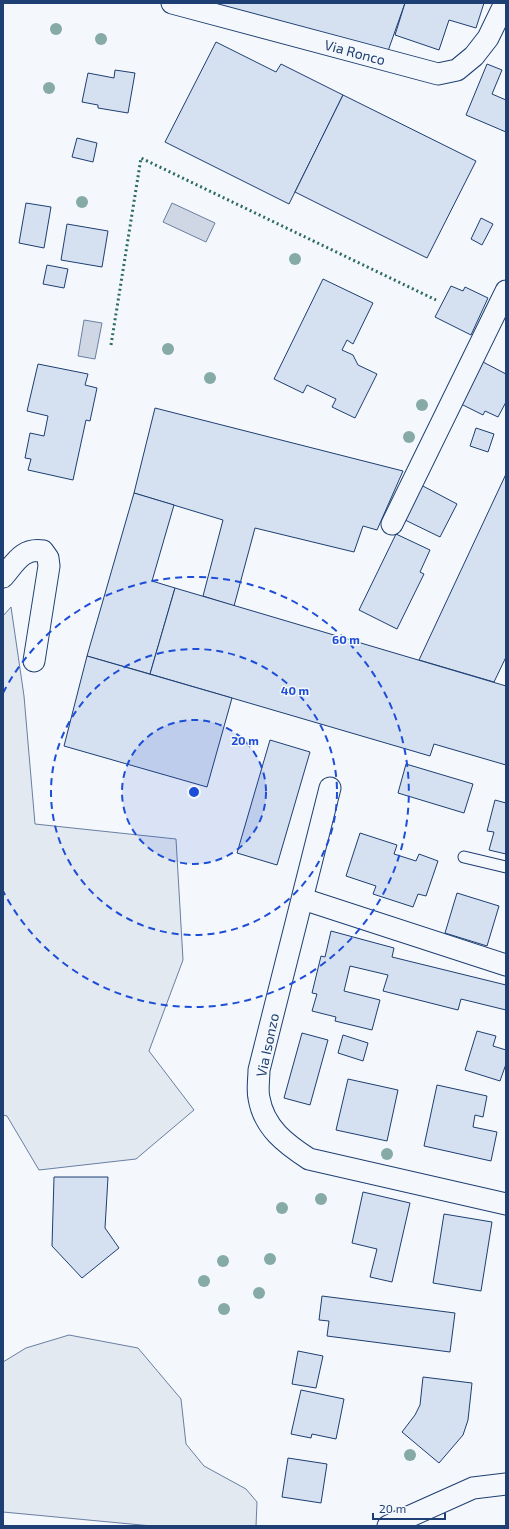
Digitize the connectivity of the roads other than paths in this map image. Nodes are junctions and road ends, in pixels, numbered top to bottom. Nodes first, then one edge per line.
1 (172, 3) edge
2 (505, 3) edge
3 (506, 291) edge
4 (392, 524) dead end
5 (3, 577) edge
6 (34, 662) dead end
7 (330, 788) dead end
8 (464, 857) dead end
9 (506, 867) edge
10 (303, 899) junction
11 (506, 965) edge
12 (506, 1204) edge
13 (506, 1484) edge
14 (388, 1526) edge

1 - 2 street, Via Ronco
3 - 4 street
5 - 6 street
7 - 10 street, Via Isonzo
8 - 9 lane
10 - 11 street
10 - 12 street, Via Isonzo
13 - 14 street

